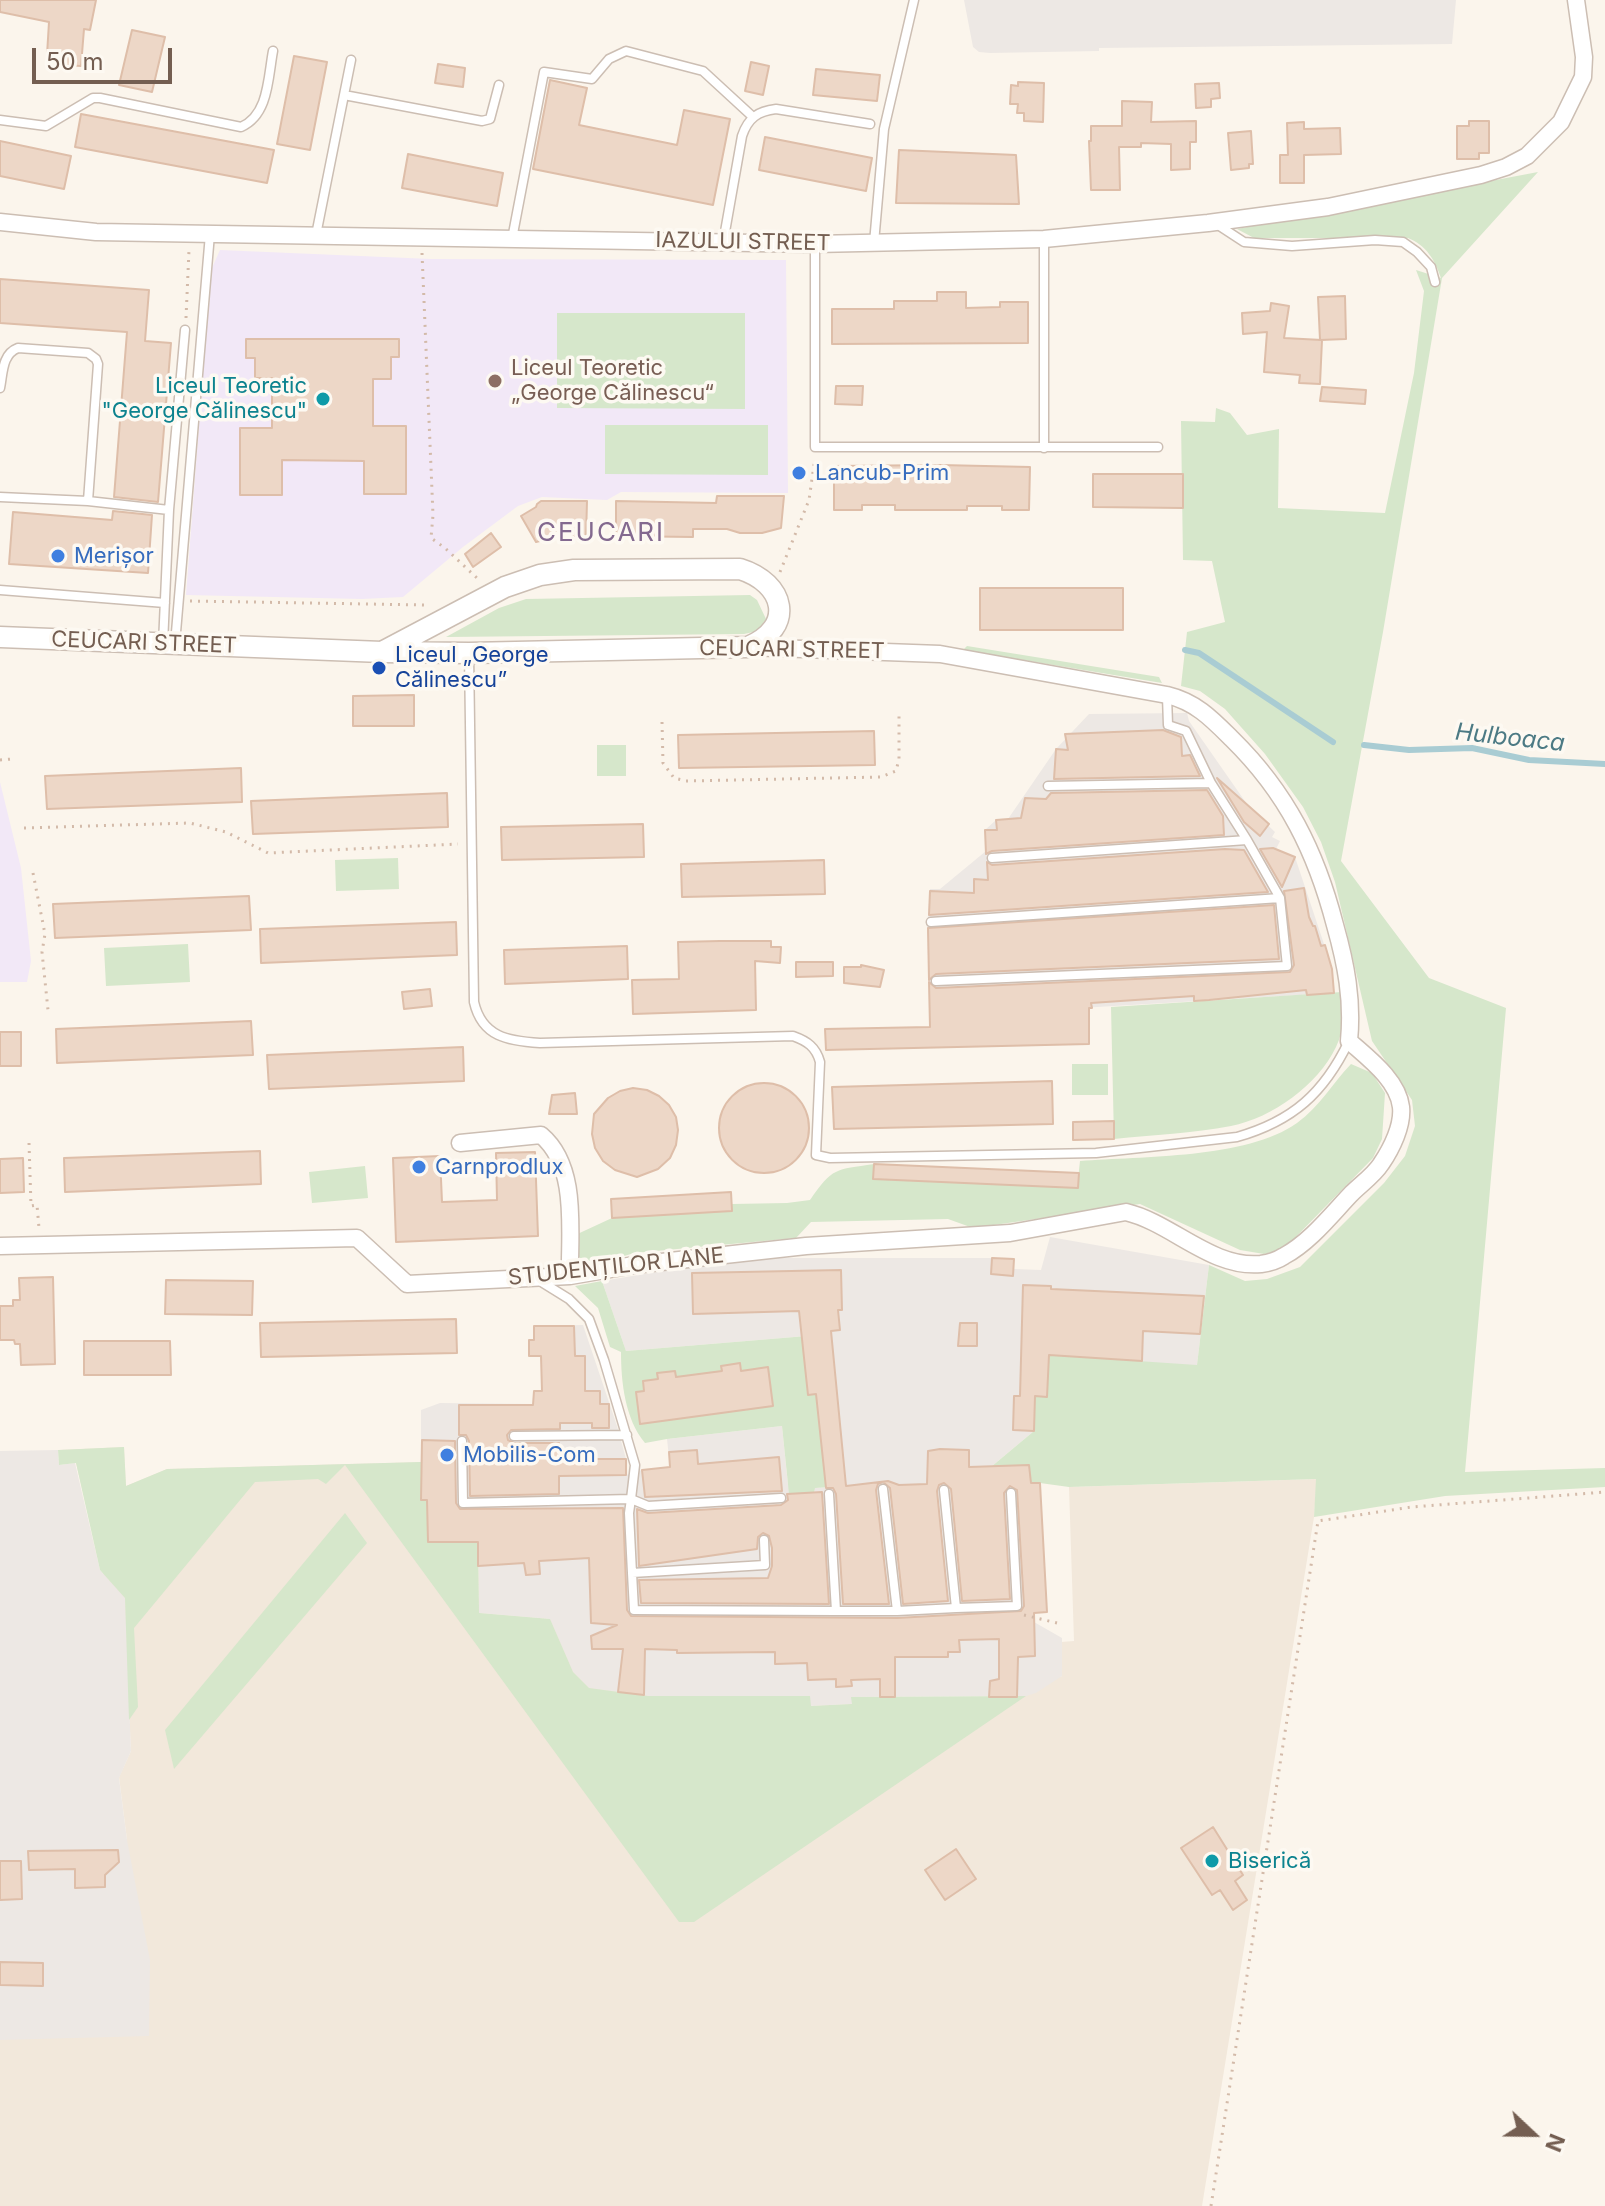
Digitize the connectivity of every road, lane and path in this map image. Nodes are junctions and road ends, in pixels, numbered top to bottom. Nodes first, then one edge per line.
1 (914, 0) edge
2 (1576, 0) edge
3 (273, 51) dead end
4 (351, 60) dead end
5 (499, 85) dead end
6 (344, 95) junction
7 (753, 117) junction
8 (0, 120) edge
9 (870, 124) dead end
10 (0, 222) edge
11 (1214, 222) junction
12 (190, 234) junction
13 (210, 234) junction
14 (316, 235) junction
15 (421, 237) junction
16 (512, 239) junction
17 (1044, 239) junction
18 (723, 243) junction
19 (874, 243) junction
20 (815, 244) junction
21 (1435, 282) dead end
22 (185, 330) joint
23 (0, 388) edge
24 (815, 447) junction
25 (1158, 447) dead end
26 (1044, 448) junction
27 (0, 497) edge
28 (88, 501) junction
29 (169, 510) junction
30 (780, 572) dead end
31 (483, 584) dead end
32 (0, 590) edge
33 (165, 603) junction
34 (0, 637) edge
35 (169, 644) junction
36 (748, 647) junction
37 (382, 652) junction
38 (469, 653) junction
39 (1167, 695) junction
40 (899, 714) dead end
41 (662, 722) dead end
42 (12, 759) dead end
43 (0, 760) edge
44 (1211, 783) junction
45 (1048, 786) dead end
46 (24, 828) dead end
47 (1247, 840) junction
48 (472, 843) junction
49 (992, 858) dead end
50 (33, 873) dead end
51 (1280, 898) junction
52 (931, 922) dead end
53 (936, 981) dead end
54 (48, 1010) dead end
55 (1349, 1041) junction
56 (29, 1143) dead end
57 (460, 1143) dead end
58 (40, 1245) junction
59 (0, 1246) edge
60 (570, 1276) junction
61 (536, 1278) junction
62 (627, 1435) junction
63 (514, 1436) dead end
64 (462, 1441) dead end
65 (883, 1489) dead end
66 (944, 1490) dead end
67 (1605, 1492) edge
68 (1011, 1493) dead end
69 (829, 1494) dead end
70 (781, 1498) dead end
71 (631, 1499) junction
72 (764, 1540) dead end
73 (632, 1573) junction
74 (1017, 1606) junction
75 (956, 1608) junction
76 (836, 1611) junction
77 (897, 1611) junction
78 (1057, 1623) dead end
79 (1211, 2206) edge

1 - 19 lane
2 - 11 street, IAZULUI STREET
3 - 8 lane
4 - 6 lane
5 - 6 lane
6 - 14 lane
7 - 9 lane
7 - 16 lane
7 - 18 lane
10 - 12 street, IAZULUI STREET
11 - 17 street, IAZULUI STREET
11 - 21 lane
12 - 13 street, IAZULUI STREET
12 - 22 path
13 - 14 street, IAZULUI STREET
13 - 35 lane
14 - 15 street, IAZULUI STREET
15 - 16 street, IAZULUI STREET
15 - 31 path
16 - 18 street, IAZULUI STREET
17 - 19 street, IAZULUI STREET
17 - 26 lane
18 - 20 street, IAZULUI STREET
19 - 20 street, IAZULUI STREET
20 - 24 lane
22 - 29 lane
23 - 28 lane
24 - 26 lane
24 - 30 path
25 - 26 lane
27 - 28 lane
28 - 29 lane
29 - 33 lane
32 - 33 lane
33 - 35 lane
34 - 35 street, CEUCARI STREET
35 - 37 street, CEUCARI STREET
36 - 37 street
36 - 38 street, CEUCARI STREET
36 - 39 street, CEUCARI STREET
37 - 38 street, CEUCARI STREET
38 - 48 lane
39 - 44 lane
39 - 55 street, CEUCARI STREET
40 - 41 path
42 - 43 path
44 - 45 lane
44 - 47 lane
46 - 48 path
47 - 49 lane
47 - 51 lane
48 - 55 lane
50 - 54 path
51 - 52 lane
51 - 53 lane
55 - 60 street, STUDENȚILOR LANE
56 - 58 path
57 - 60 street
58 - 59 street, STUDENȚILOR LANE
58 - 61 street, STUDENȚILOR LANE
60 - 61 street, STUDENȚILOR LANE
61 - 62 lane
62 - 63 lane
62 - 71 lane
64 - 71 lane
65 - 77 lane
66 - 75 lane
67 - 79 path
68 - 74 lane
69 - 76 lane
70 - 71 lane
71 - 73 lane
72 - 73 lane
73 - 76 lane
74 - 75 lane
74 - 78 path
75 - 77 lane
76 - 77 lane

